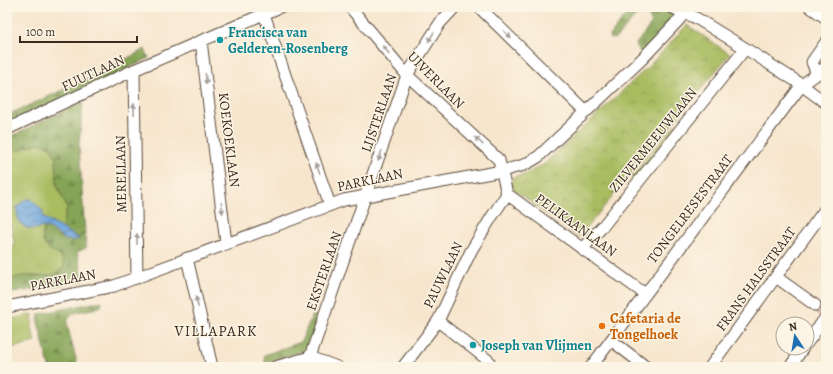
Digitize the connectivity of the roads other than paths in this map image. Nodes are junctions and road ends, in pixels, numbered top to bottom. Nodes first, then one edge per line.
1 (280, 7) edge
2 (350, 7) edge
3 (455, 7) edge
4 (479, 7) edge
5 (671, 7) edge
6 (810, 7) edge
7 (688, 11) edge
8 (264, 14) junction
9 (826, 18) edge
10 (201, 41) junction
11 (826, 42) edge
12 (745, 49) junction
13 (134, 70) junction
14 (823, 70) edge
15 (407, 75) junction
16 (802, 85) junction
17 (826, 103) edge
18 (585, 111) junction
19 (7, 130) edge
20 (502, 171) junction
21 (367, 194) junction
22 (507, 194) junction
23 (330, 205) junction
24 (826, 208) edge
25 (226, 243) junction
26 (582, 249) junction
27 (187, 258) junction
28 (776, 277) junction
29 (138, 278) junction
30 (646, 294) junction
31 (7, 306) edge
32 (822, 311) edge
33 (438, 321) junction
34 (815, 326) edge
35 (611, 340) junction
36 (798, 356) edge
37 (310, 357) junction
38 (490, 365) edge
39 (212, 367) edge
40 (275, 367) edge
41 (337, 367) edge
42 (404, 367) edge
43 (591, 367) edge
44 (646, 367) edge
45 (710, 367) edge
46 (790, 367) edge

1 - 8 street, FUUTLAAN
15 -> 2 street, UIVERLAAN
3 -> 15 street, LIJSTERLAAN
4 -> 18 street
5 - 7 street
6 - 9 street
7 - 12 street
7 - 18 street, PARKLAAN
8 - 10 street, FUUTLAAN
23 -> 8 street
10 - 13 street, FUUTLAAN
10 -> 25 street, KOEKOEKLAAN
11 - 14 street, TONGELRESESTRAAT
12 - 16 street
12 - 26 street, ZILVERMEEUWLAAN
13 - 19 street, FUUTLAAN
29 -> 13 street, MERELLAAN
14 - 16 street, TONGELRESESTRAAT
20 -> 15 street, UIVERLAAN
15 -> 21 street, LIJSTERLAAN
16 - 17 street
16 - 30 street, TONGELRESESTRAAT
18 - 20 street, PARKLAAN
20 - 21 street, PARKLAAN
20 - 22 street
21 - 23 street, PARKLAAN
21 - 37 street, EKSTERLAAN
22 - 26 street, PELIKAANLAAN
22 - 33 street, PAUWLAAN
23 - 25 street, PARKLAAN
24 - 28 street, FRANS HALSSTRAAT
25 - 27 street, PARKLAAN
26 - 30 street, PELIKAANLAAN
27 - 29 street, PARKLAAN
39 -> 27 street
28 - 32 street
28 - 45 street, FRANS HALSSTRAAT
29 - 31 street, PARKLAAN
30 - 35 street, TONGELRESESTRAAT
32 - 34 street
33 - 38 street
33 - 42 street, PAUWLAAN
35 - 43 street, TONGELRESESTRAAT
35 - 44 street
36 - 46 street
37 - 40 street
37 - 41 street

